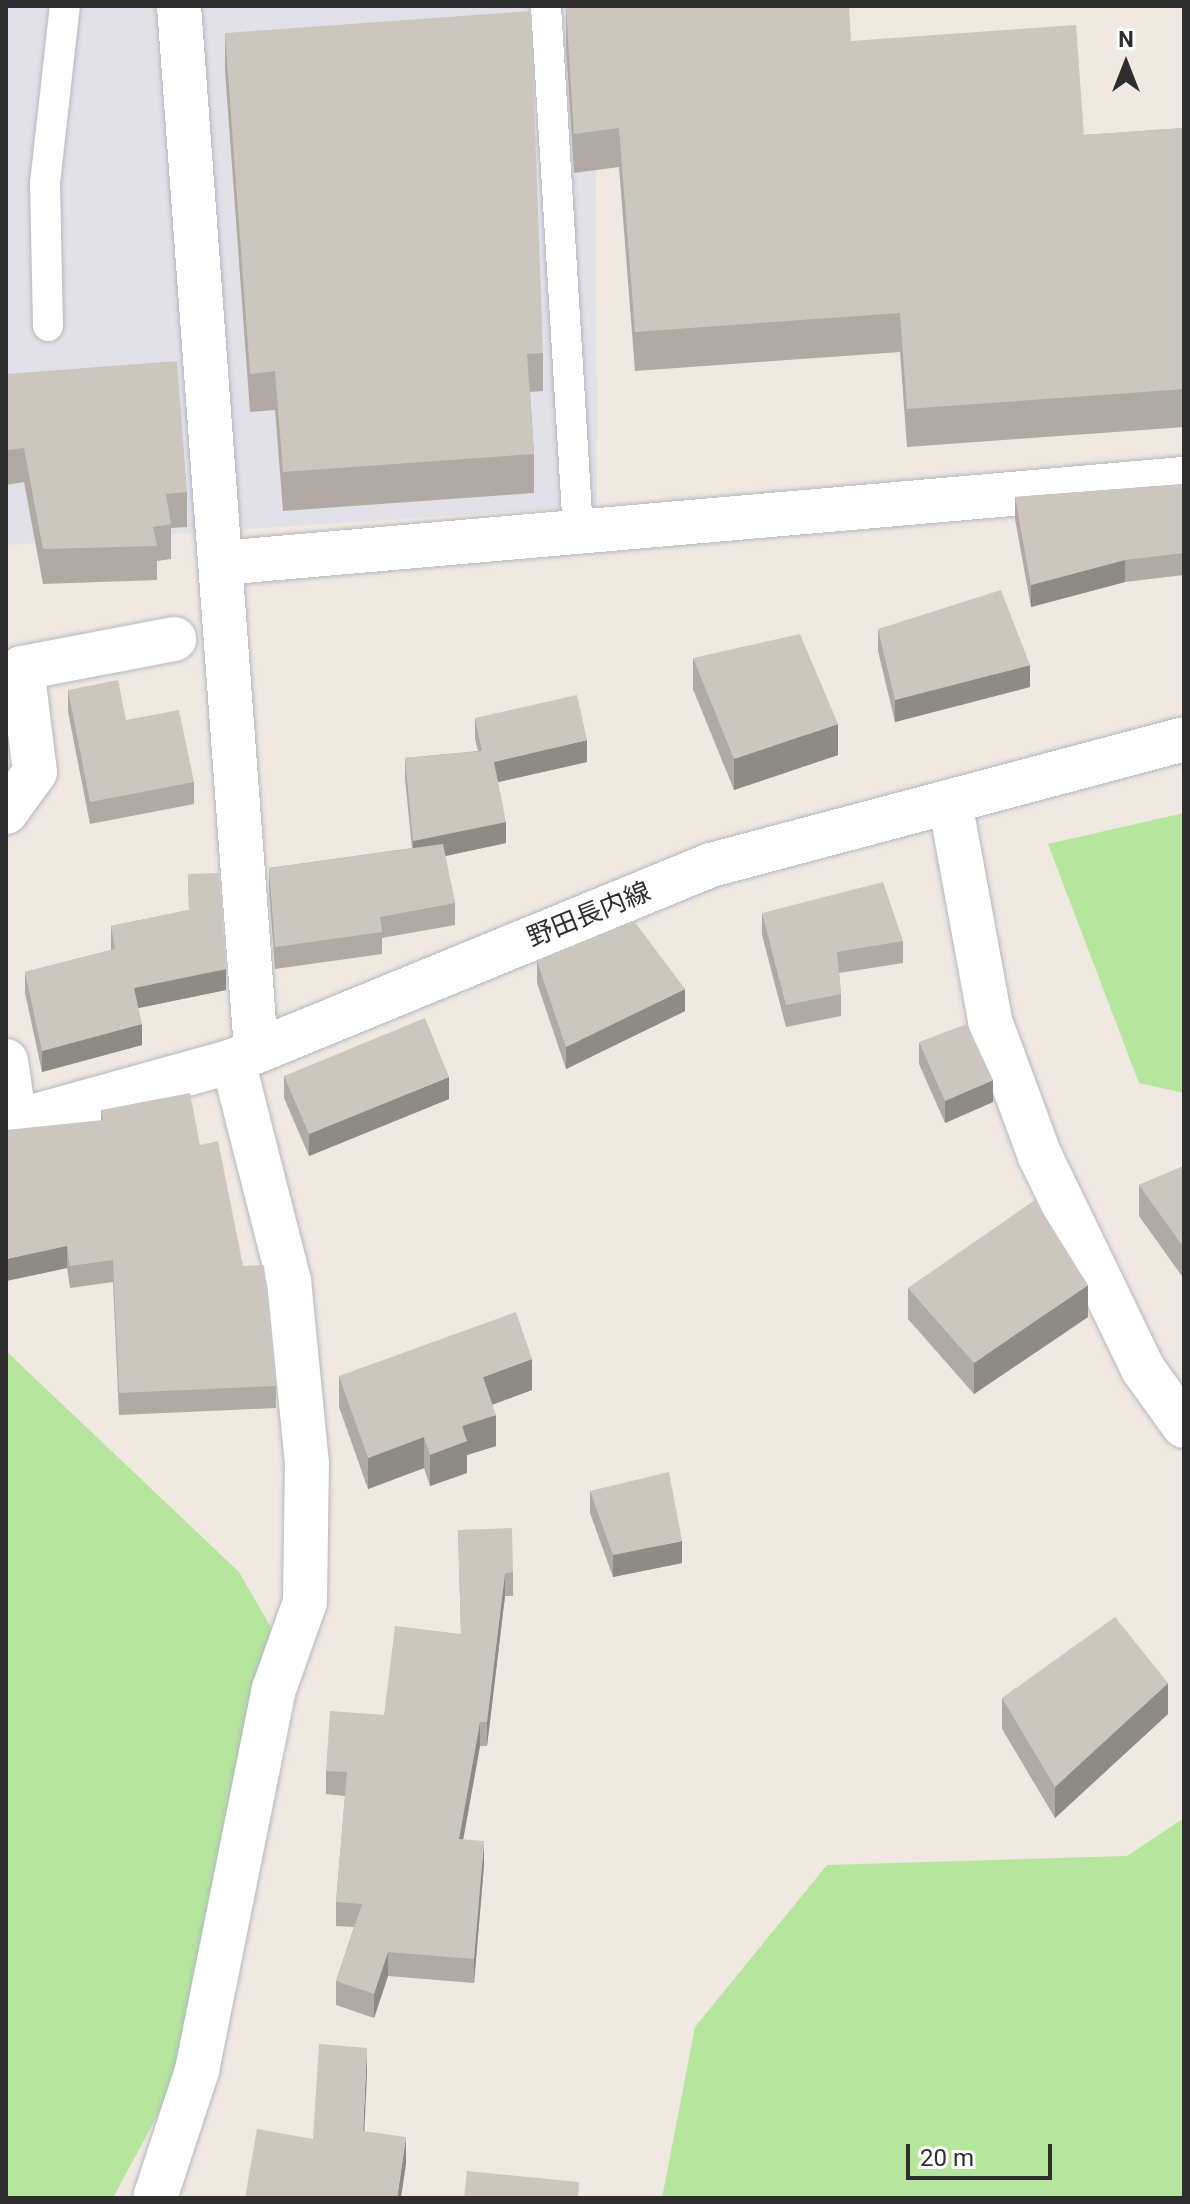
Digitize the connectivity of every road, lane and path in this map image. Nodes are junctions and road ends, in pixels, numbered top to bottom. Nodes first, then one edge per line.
1 (65, 6) edge
2 (179, 6) edge
3 (546, 6) edge
4 (48, 326) dead end
5 (1184, 479) edge
6 (578, 531) junction
7 (221, 563) junction
8 (174, 639) dead end
9 (1184, 739) edge
10 (950, 802) junction
11 (6, 812) edge
12 (245, 1055) junction
13 (6, 1061) edge
14 (10, 1123) edge
15 (1184, 1426) edge
16 (155, 2198) edge

1 - 4 lane
2 - 7 street
3 - 6 lane
5 - 6 street
6 - 7 street
7 - 12 street
8 - 11 street
9 - 10 street, 野田長内線
10 - 12 street, 野田長内線
10 - 15 street
12 - 14 street, 野田長内線
12 - 16 street
13 - 14 street

